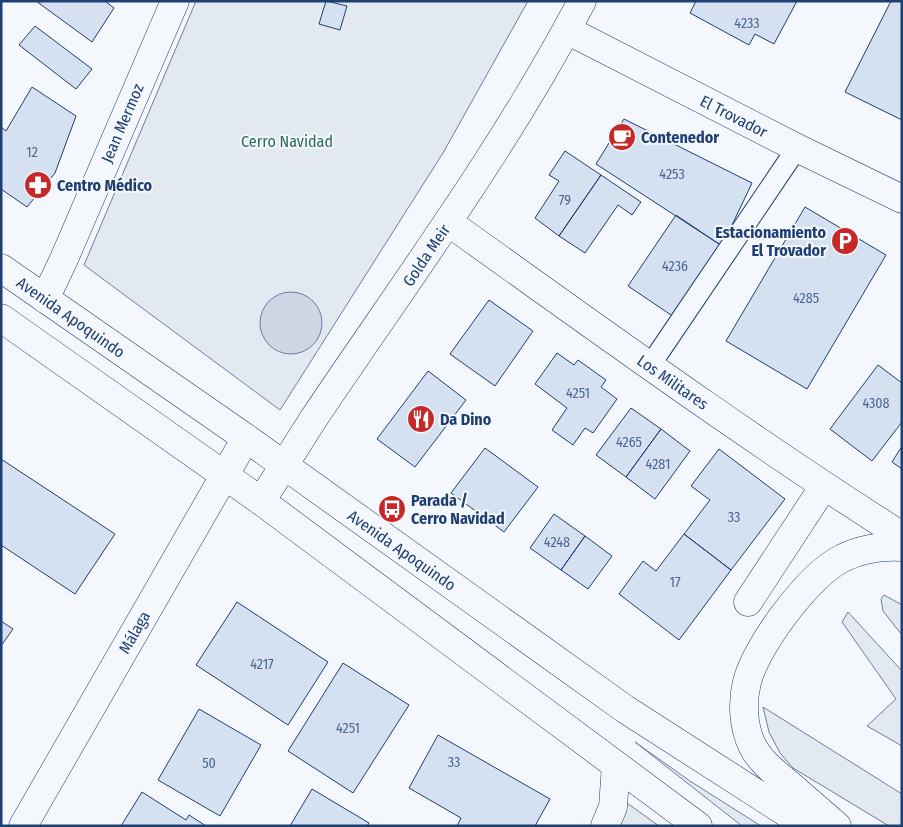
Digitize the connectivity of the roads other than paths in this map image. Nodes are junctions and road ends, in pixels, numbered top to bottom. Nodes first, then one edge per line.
1 (175, 1) edge
2 (582, 1) edge
3 (566, 30) junction
4 (796, 148) junction
5 (902, 199) edge
6 (448, 222) junction
7 (1, 268) edge
8 (45, 299) junction
9 (1, 318) edge
10 (649, 366) junction
11 (246, 438) junction
12 (284, 466) junction
13 (224, 476) junction
14 (824, 486) junction
15 (261, 501) junction
16 (902, 536) edge
17 (902, 547) edge
18 (748, 602) dead end
19 (616, 765) junction
20 (23, 826) edge
21 (605, 826) edge
22 (698, 826) edge
23 (807, 826) edge
24 (837, 826) edge

1 - 8 street, Jean Mermoz
2 - 3 street, Golda Meir
3 - 4 street, El Trovador
3 - 6 street, Golda Meir
4 - 5 street, El Trovador
4 - 10 street
6 - 10 street, Los Militares
6 - 12 street, Golda Meir
7 - 8 street, Avenida Apoquindo
8 - 11 street, Avenida Apoquindo
9 - 13 street
10 - 14 street, Los Militares
11 - 12 street, Avenida Apoquindo
11 - 13 street, Málaga
12 - 15 street, Golda Meir
12 - 23 street, Avenida Apoquindo
13 - 15 street
13 - 20 street, Málaga
14 - 16 street, Los Militares
14 - 18 street
15 - 19 street
17 - 24 street
19 - 21 street
19 - 22 street

